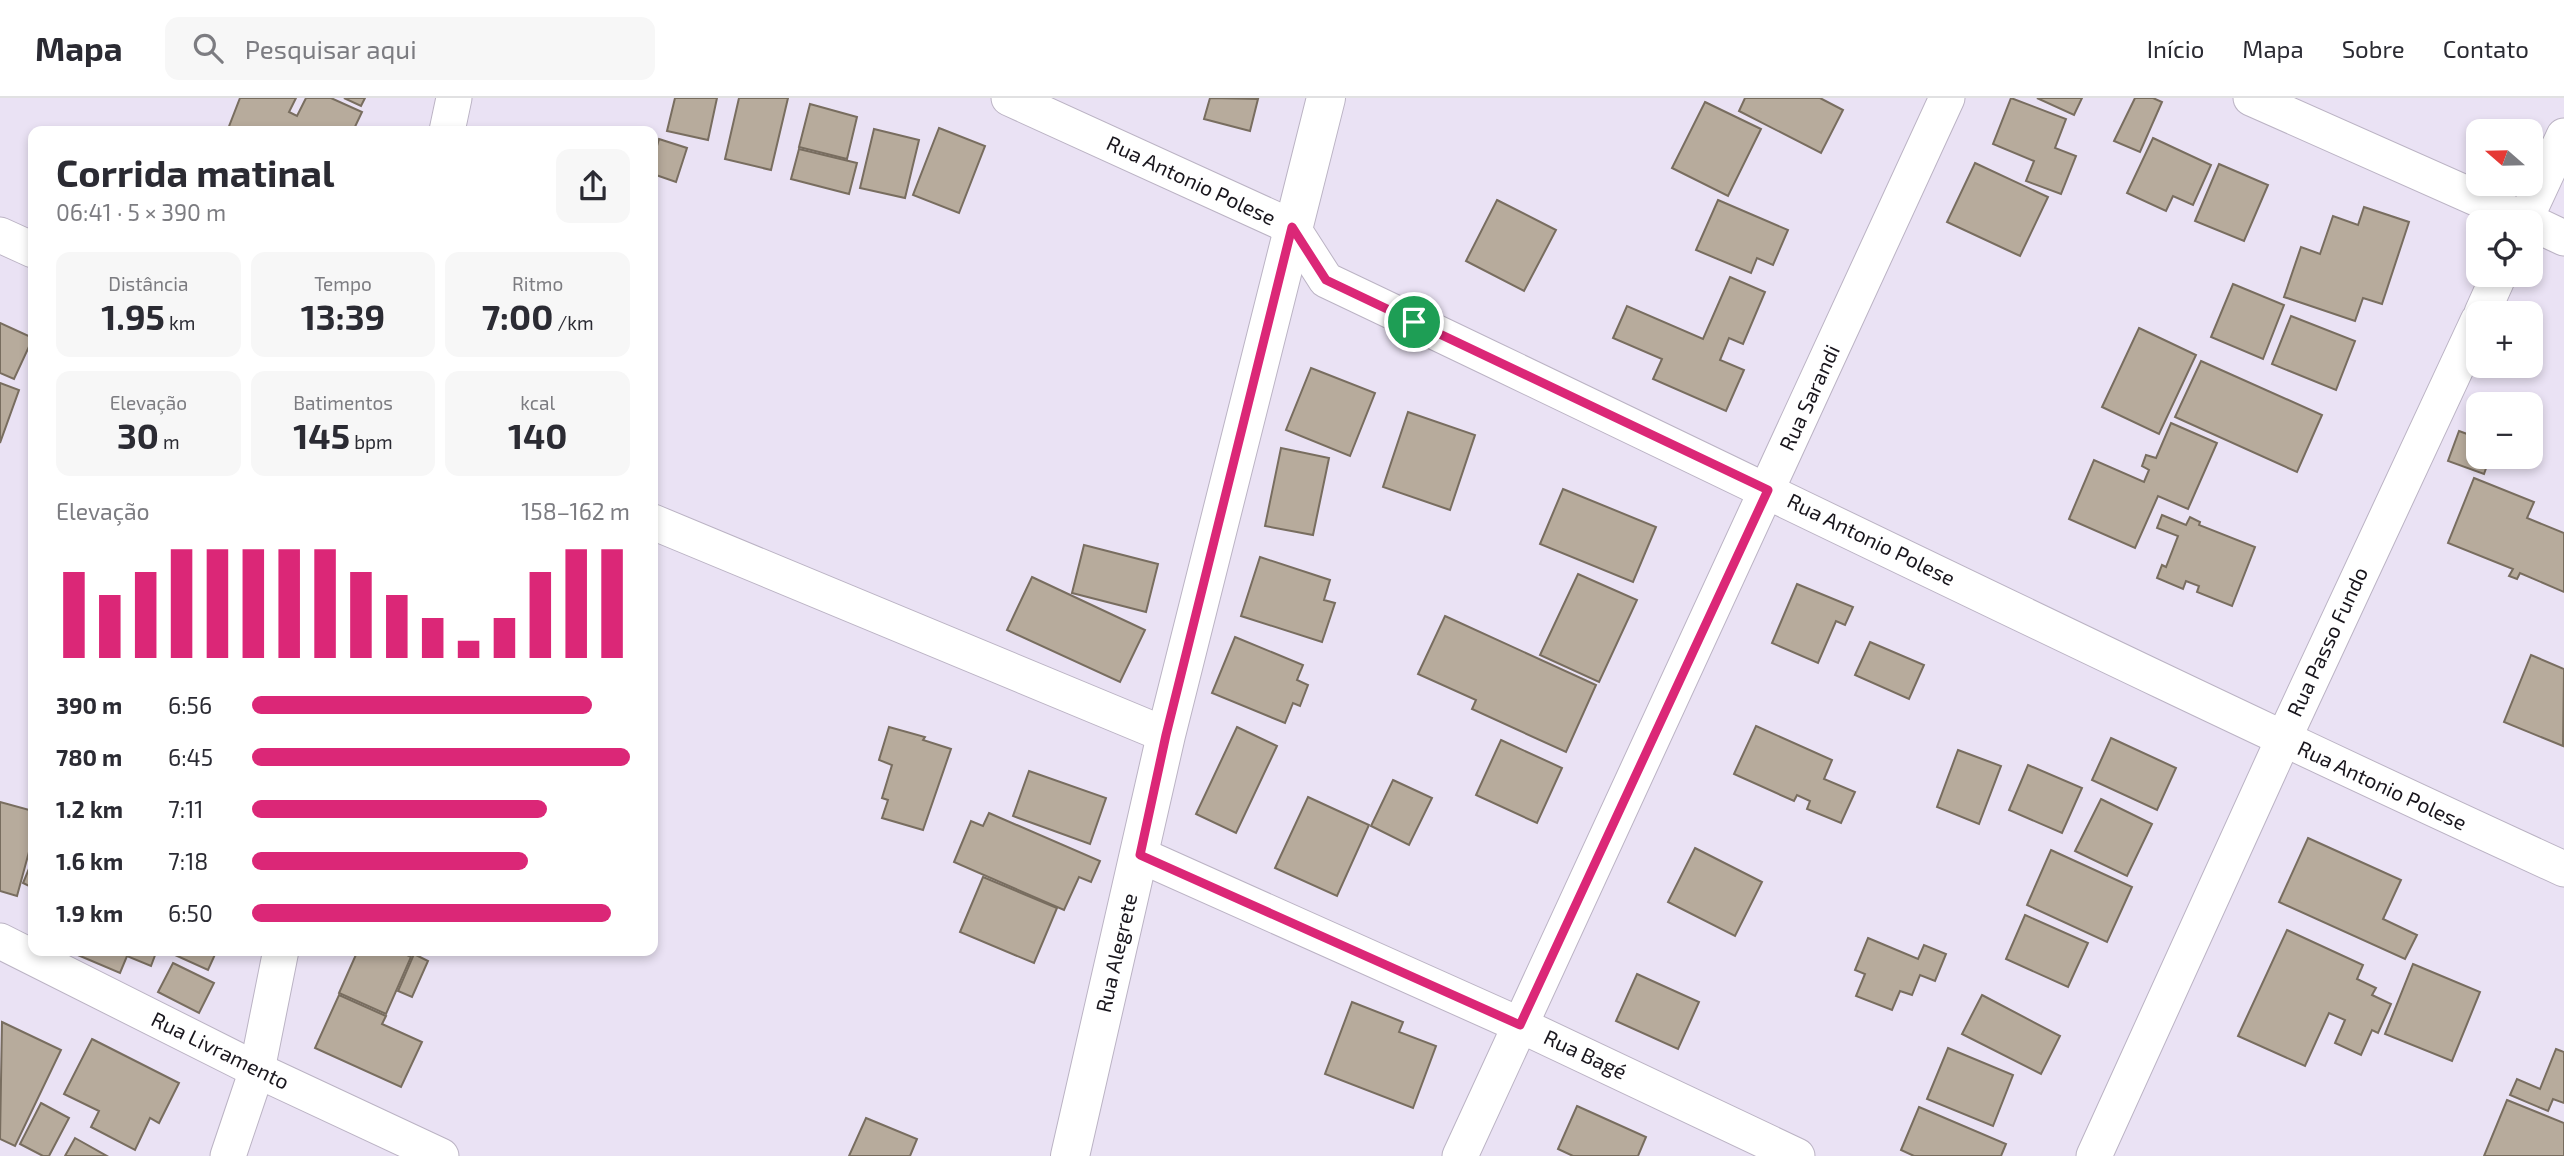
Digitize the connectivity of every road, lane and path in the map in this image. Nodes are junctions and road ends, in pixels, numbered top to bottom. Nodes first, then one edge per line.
1 (454, 98) edge
2 (1009, 98) edge
3 (1326, 98) edge
4 (1947, 98) edge
5 (2251, 98) edge
6 (448, 126) edge
7 (2564, 136) edge
8 (2500, 210) edge
9 (2532, 210) edge
10 (1292, 227) junction
11 (2543, 229) edge
12 (0, 235) edge
13 (2564, 238) edge
14 (28, 248) edge
15 (2466, 347) edge
16 (1768, 490) junction
17 (658, 524) edge
18 (1166, 735) junction
19 (2283, 740) junction
20 (1140, 855) junction
21 (2564, 869) edge
22 (0, 941) edge
23 (28, 955) edge
24 (30, 956) edge
25 (280, 956) edge
26 (1520, 1025) junction
27 (257, 1070) junction
28 (228, 1156) edge
29 (441, 1156) edge
30 (1070, 1156) edge
31 (1460, 1156) edge
32 (1797, 1156) edge
33 (2094, 1156) edge

1 - 6 street
2 - 10 street, Rua Antonio Polese
3 - 10 street, Rua Alegrete
4 - 16 street, Rua Sarandi
5 - 8 street
7 - 9 street
10 - 16 street, Rua Antonio Polese
10 - 18 street, Rua Alegrete
11 - 13 street
12 - 14 street
15 - 19 street, Rua Passo Fundo
16 - 19 street, Rua Antonio Polese
16 - 26 street, Rua Sarandi
17 - 18 street
18 - 20 street, Rua Alegrete
19 - 21 street, Rua Antonio Polese
19 - 33 street, Rua Passo Fundo
20 - 26 street, Rua Bagé
20 - 30 street, Rua Alegrete
22 - 23 street, Rua Livramento
24 - 27 street, Rua Livramento
25 - 27 street
26 - 31 street, Rua Sarandi
26 - 32 street, Rua Bagé
27 - 28 street
27 - 29 street, Rua Livramento

